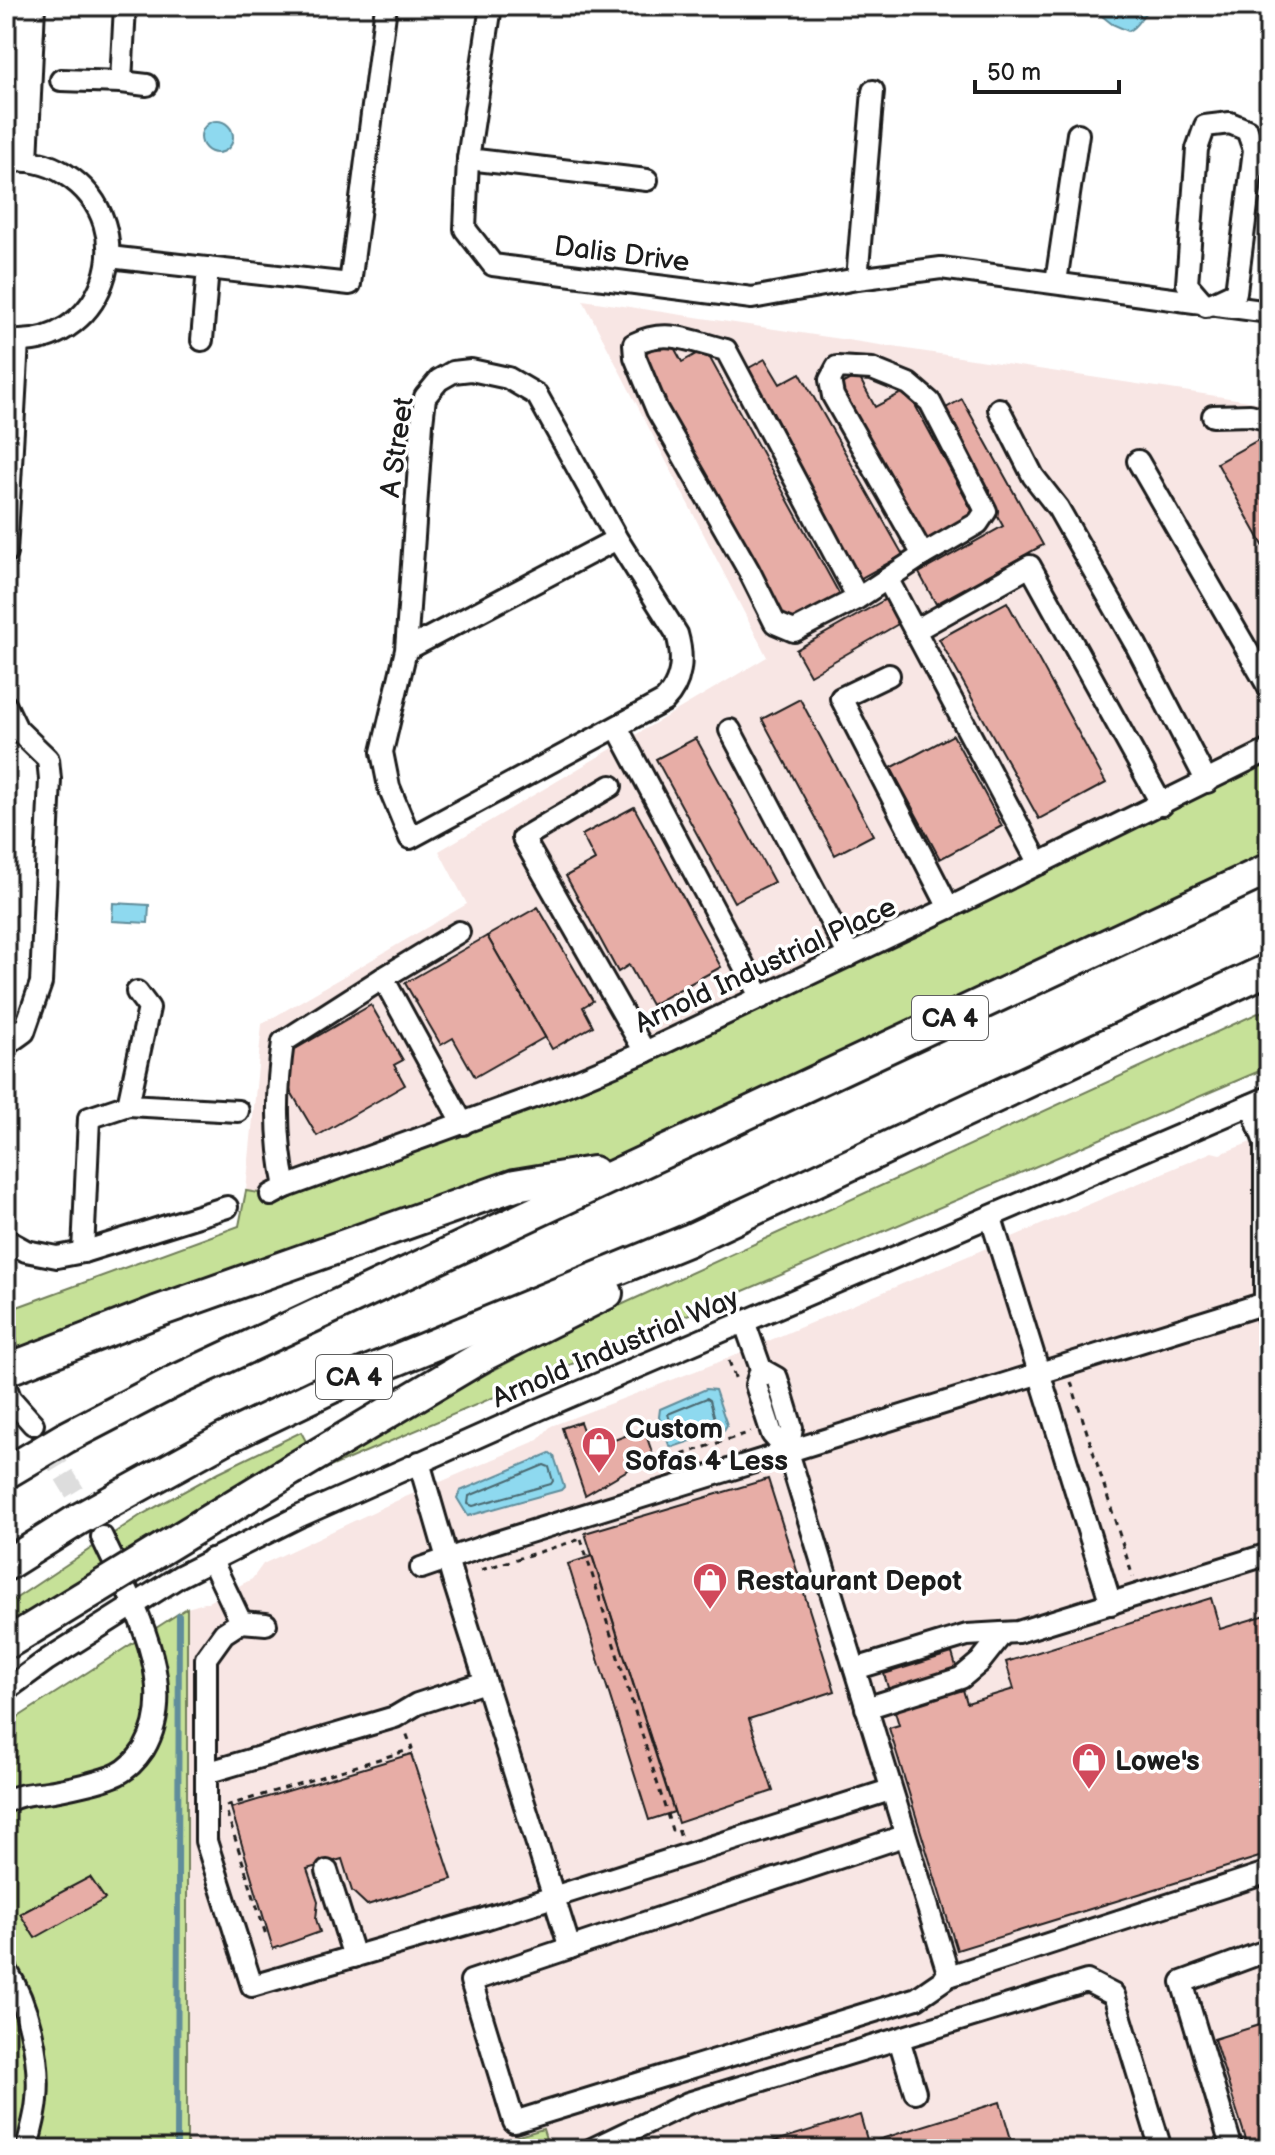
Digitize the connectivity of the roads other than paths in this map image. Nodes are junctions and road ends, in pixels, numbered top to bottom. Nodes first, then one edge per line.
1 (18, 6) edge
2 (34, 6) edge
3 (125, 6) edge
4 (386, 6) edge
5 (491, 6) edge
6 (61, 80) dead end
7 (121, 82) junction
8 (147, 85) dead end
9 (873, 91) dead end
10 (1078, 134) dead end
11 (468, 159) junction
12 (14, 161) edge
13 (647, 180) dead end
14 (109, 257) junction
15 (208, 268) junction
16 (857, 279) junction
17 (1056, 282) junction
18 (1206, 306) junction
19 (1269, 312) edge
20 (12, 340) edge
21 (202, 340) dead end
22 (999, 409) dead end
23 (1213, 416) dead end
24 (1269, 420) edge
25 (1138, 461) dead end
26 (617, 539) junction
27 (6, 553) edge
28 (923, 555) junction
29 (888, 580) junction
30 (858, 598) junction
31 (916, 630) junction
32 (406, 650) junction
33 (889, 675) dead end
34 (1269, 688) edge
35 (6, 706) edge
36 (617, 727) junction
37 (730, 730) dead end
38 (1269, 750) edge
39 (1207, 782) junction
40 (611, 786) dead end
41 (1162, 805) junction
42 (1039, 864) junction
43 (1269, 869) edge
44 (949, 908) junction
45 (459, 932) dead end
46 (849, 956) junction
47 (1269, 969) edge
48 (383, 978) junction
49 (137, 992) dead end
50 (761, 998) junction
51 (6, 1045) edge
52 (645, 1052) junction
53 (1260, 1101) edge
54 (128, 1105) junction
55 (238, 1111) dead end
56 (463, 1124) junction
57 (631, 1166) junction
58 (227, 1207) dead end
59 (991, 1218) junction
60 (689, 1240) junction
61 (7, 1242) edge
62 (83, 1252) junction
63 (1267, 1313) edge
64 (744, 1321) junction
65 (1039, 1372) junction
66 (12, 1374) edge
67 (33, 1424) tunnel mouth
68 (788, 1452) junction
69 (419, 1462) junction
70 (6, 1473) edge
71 (102, 1537) tunnel mouth
72 (1269, 1554) edge
73 (211, 1559) junction
74 (447, 1559) junction
75 (6, 1568) edge
76 (421, 1568) dead end
77 (1111, 1604) junction
78 (134, 1605) junction
79 (241, 1622) junction
80 (266, 1624) dead end
81 (1003, 1633) junction
82 (6, 1644) edge
83 (855, 1669) junction
84 (485, 1682) junction
85 (6, 1690) edge
86 (866, 1708) junction
87 (206, 1773) junction
88 (890, 1790) junction
89 (6, 1802) edge
90 (904, 1836) junction
91 (327, 1871) dead end
92 (1269, 1872) edge
93 (554, 1895) junction
94 (570, 1948) junction
95 (1269, 1950) edge
96 (354, 1957) junction
97 (6, 1969) edge
98 (949, 1976) junction
99 (899, 2039) junction
100 (915, 2092) dead end
101 (27, 2149) edge
102 (592, 2149) edge
103 (1161, 2149) edge
104 (1232, 2149) edge

1 - 12 street
2 - 12 street
3 - 7 street
4 - 15 street
5 - 11 street, Dalis Drive
6 - 7 street
7 - 8 street
9 - 16 street
10 - 17 street
11 - 13 street
11 - 16 street, Dalis Drive
12 - 14 street
14 - 15 street
14 - 20 street
15 - 21 street
16 - 17 street, Dalis Drive
17 - 18 street, Dalis Drive
18 - 18 street
18 - 19 street, Dalis Drive
20 - 27 street
22 - 39 street
23 - 24 street
25 - 34 street
26 - 32 street
26 - 32 street, A Street
26 - 36 street, A Street
28 - 28 street
28 - 29 street
29 - 30 street
29 - 31 street
30 - 30 street
31 - 41 street
31 - 42 street
32 - 36 street, A Street
33 - 44 street
35 - 51 street
36 - 50 street
37 - 46 street
38 - 39 street, Arnold Industrial Place
39 - 41 street, Arnold Industrial Place
40 - 52 street
41 - 42 street, Arnold Industrial Place
42 - 44 street, Arnold Industrial Place
43 - 57 highway, CA 4
44 - 46 street, Arnold Industrial Place
45 - 48 street
46 - 50 street, Arnold Industrial Place
47 - 60 highway, CA 4
48 - 56 street
48 - 56 street, Arnold Industrial Place
49 - 54 street
50 - 52 street, Arnold Industrial Place
52 - 56 street, Arnold Industrial Place
53 - 59 street, Arnold Industrial Way
53 - 63 street
54 - 55 street
54 - 62 street
57 - 66 highway
57 - 70 highway, CA 4
58 - 62 street
59 - 64 street, Arnold Industrial Way
59 - 65 street
60 - 75 highway, CA 4
60 - 82 highway, bridge
61 - 62 street
63 - 65 street
64 - 68 street
64 - 69 street, Arnold Industrial Way
65 - 68 street
65 - 77 street
66 - 67 street
68 - 74 street
68 - 83 street
69 - 73 street, Arnold Industrial Way
69 - 74 street
71 - 78 street
72 - 77 street
73 - 78 street, Arnold Industrial Way
73 - 79 street
74 - 76 street
74 - 84 street
77 - 81 street
78 - 85 street, Arnold Industrial Way
78 - 89 street
79 - 80 street
79 - 87 street
81 - 83 street
81 - 86 street
83 - 86 street
84 - 87 street
84 - 93 street
86 - 88 street
87 - 96 street
88 - 90 street
88 - 93 street
90 - 94 street
90 - 98 street
91 - 96 street
92 - 98 street
93 - 94 street
93 - 96 street
94 - 98 street
95 - 104 street
97 - 101 street
99 - 100 street
99 - 102 street
99 - 103 street

